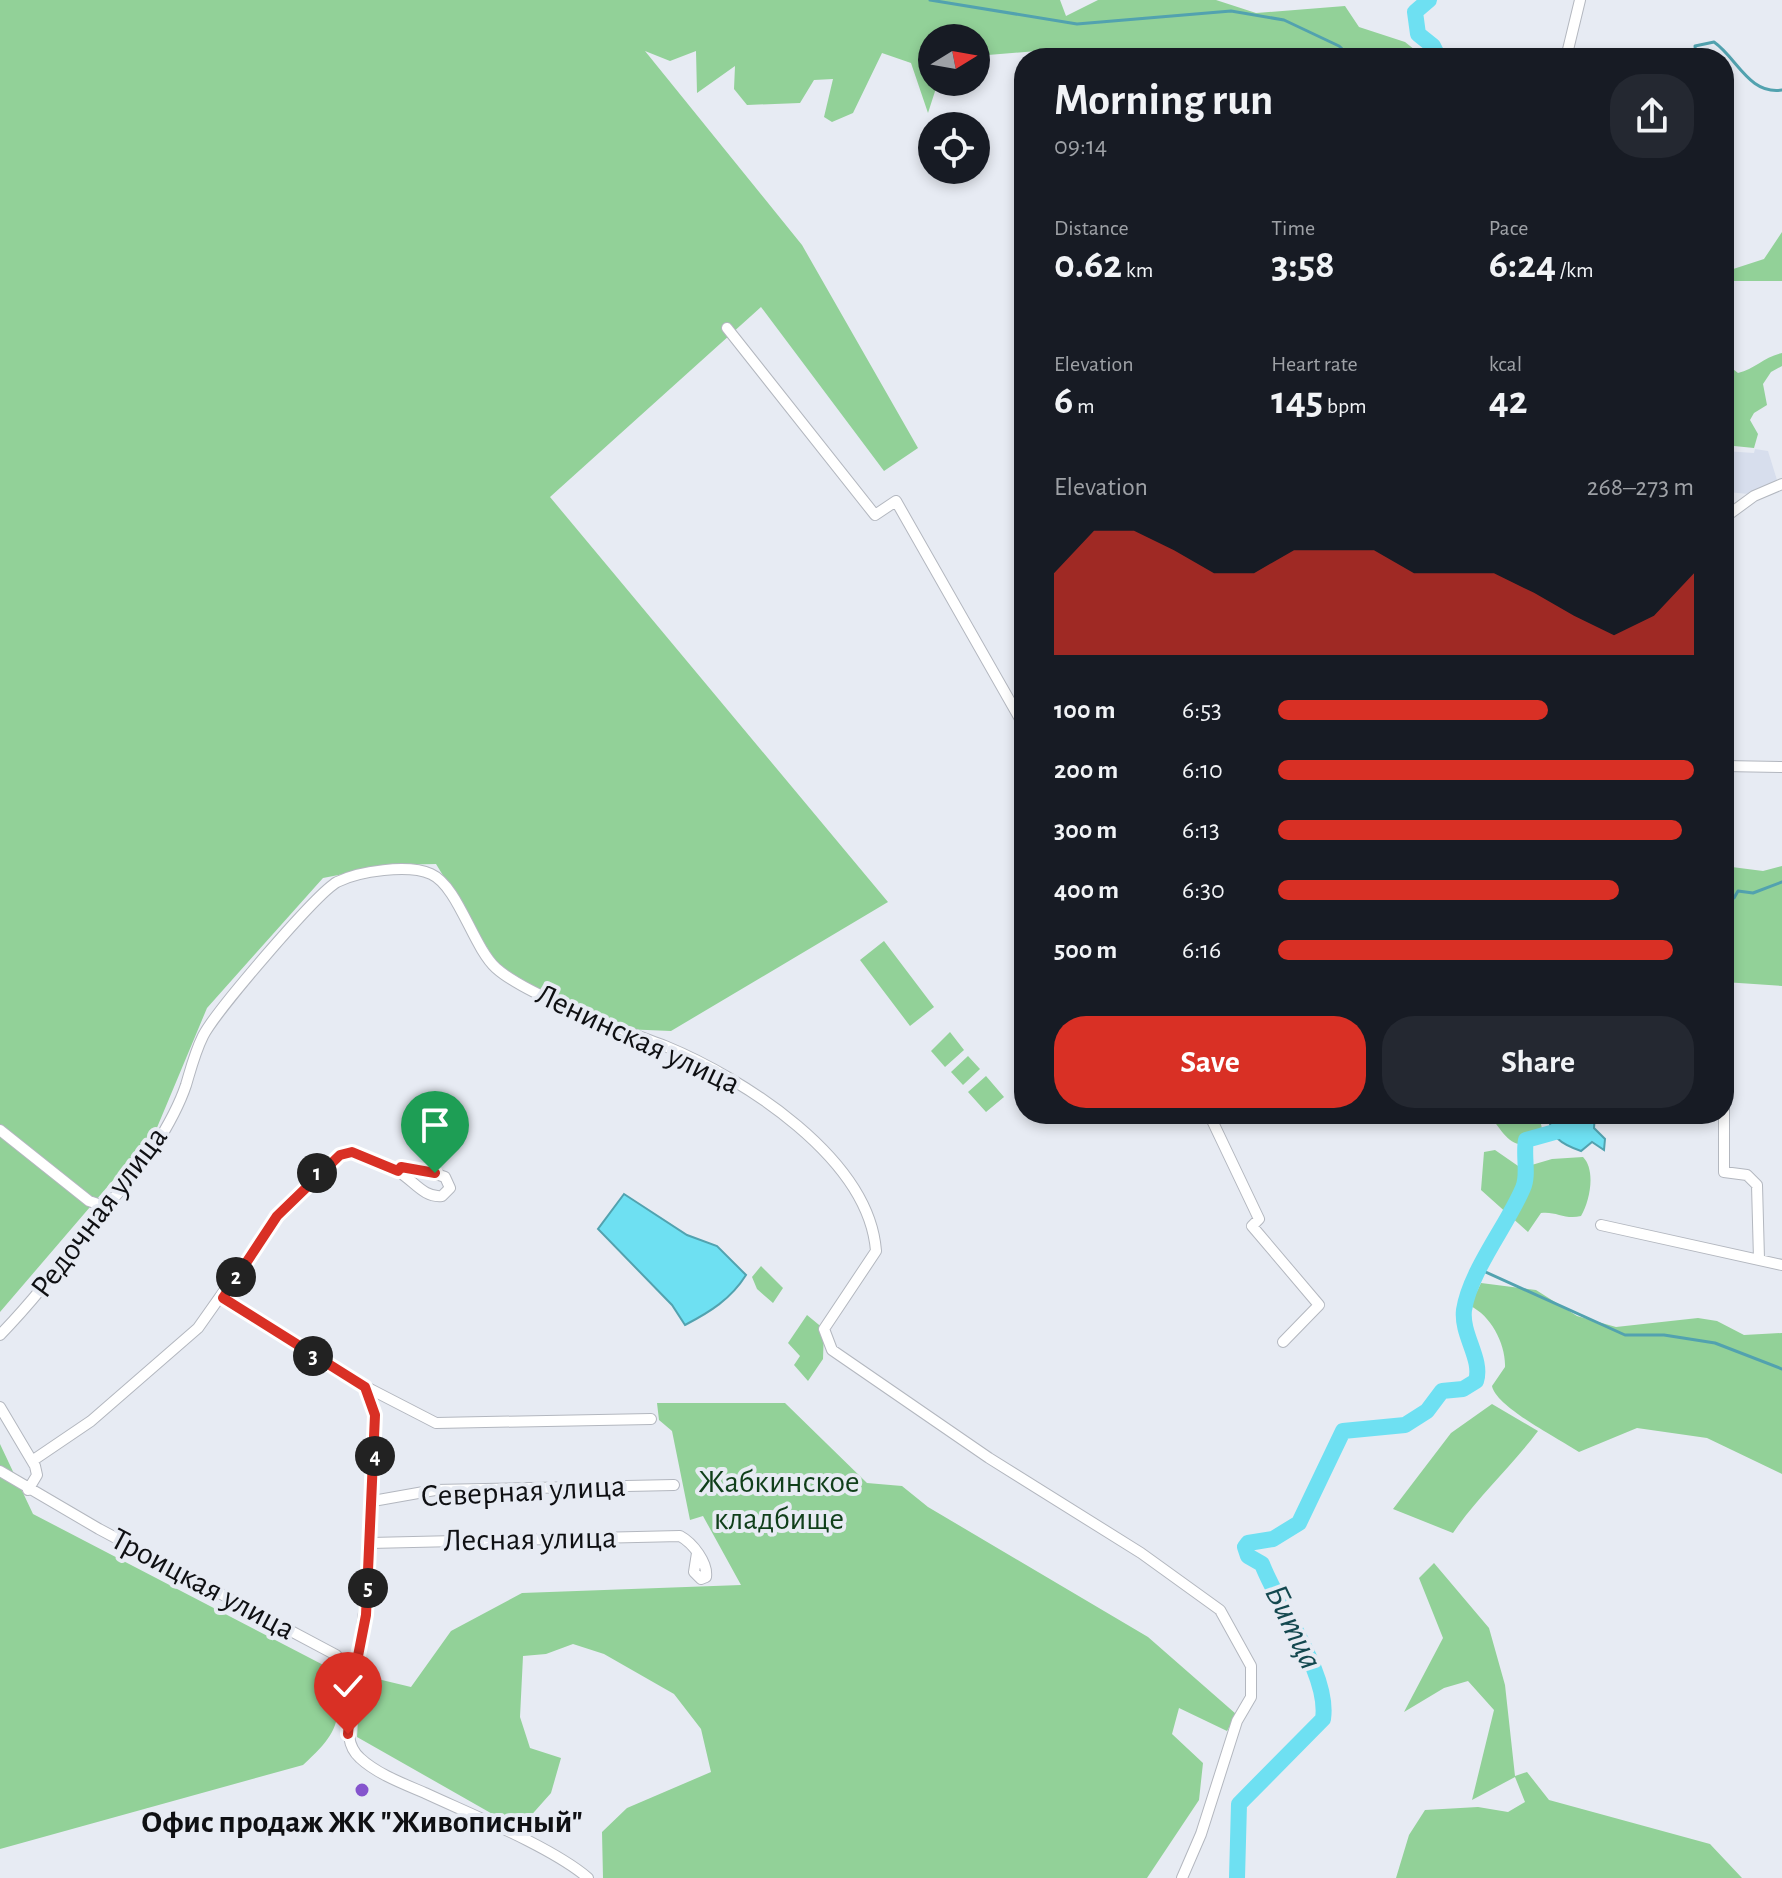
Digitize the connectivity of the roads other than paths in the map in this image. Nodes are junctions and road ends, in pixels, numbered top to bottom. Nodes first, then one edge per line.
1 (1580, 0) edge
2 (1568, 48) edge
3 (727, 328) dead end
4 (1782, 484) edge
5 (1734, 511) edge
6 (1014, 708) edge
7 (1734, 766) edge
8 (1782, 767) edge
9 (454, 901) joint
10 (1214, 1124) edge
11 (1724, 1124) edge
12 (0, 1130) edge
13 (398, 1171) junction
14 (107, 1207) junction
15 (1601, 1225) dead end
16 (1759, 1259) junction
17 (1782, 1265) edge
18 (223, 1298) junction
19 (0, 1335) edge
20 (1283, 1342) dead end
21 (365, 1387) junction
22 (386, 1397) junction
23 (0, 1407) edge
24 (374, 1410) junction
25 (651, 1419) dead end
26 (32, 1461) junction
27 (0, 1471) edge
28 (674, 1485) dead end
29 (28, 1490) junction
30 (373, 1501) junction
31 (370, 1543) junction
32 (697, 1553) dead end
33 (347, 1669) junction
34 (588, 1878) edge
35 (1182, 1878) edge

1 - 2 street
3 - 6 street
4 - 5 street
7 - 8 street
9 - 14 street, Редочная улица
9 - 35 street, Ленинская улица
10 - 20 street
11 - 16 street
12 - 14 street
13 - 13 street
13 - 18 street
14 - 19 street, Редочная улица
15 - 16 street
16 - 17 street
18 - 21 street
18 - 26 street
21 - 22 street
21 - 24 street
22 - 24 street
22 - 25 street
23 - 26 street
24 - 30 street
26 - 29 street
27 - 29 street, Троицкая улица
28 - 30 street, Северная улица
29 - 33 street, Троицкая улица
30 - 31 street
31 - 32 street, Лесная улица
31 - 33 street
33 - 34 street

